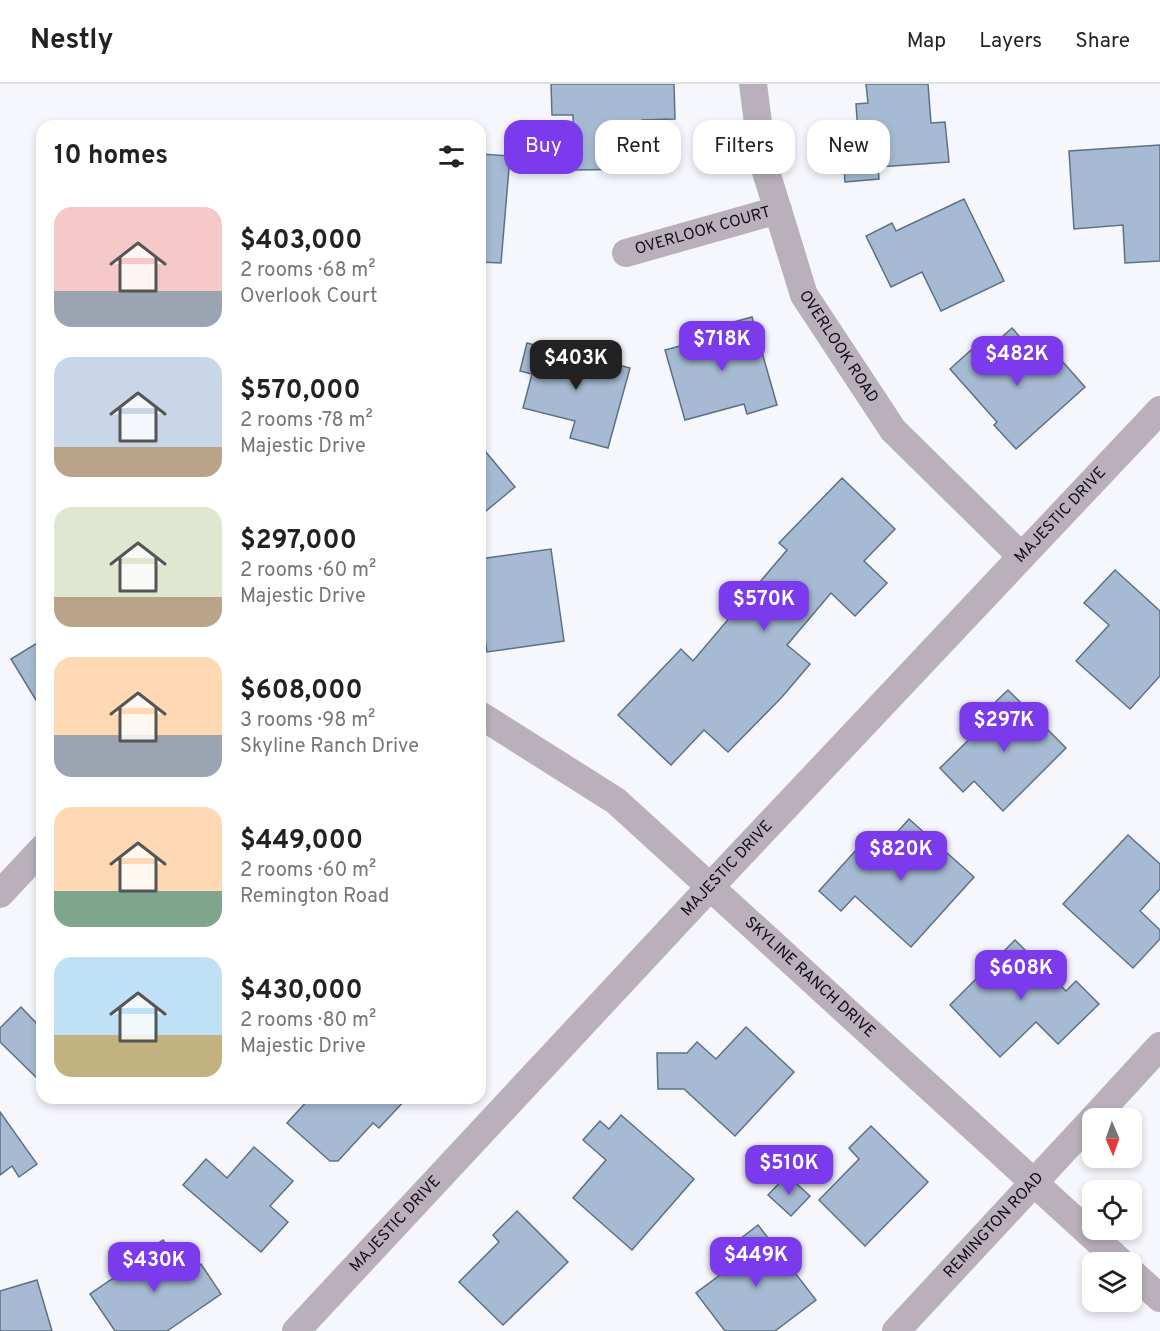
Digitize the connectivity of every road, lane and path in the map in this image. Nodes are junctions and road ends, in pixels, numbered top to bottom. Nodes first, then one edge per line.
1 (753, 84) edge
2 (778, 210) junction
3 (626, 253) dead end
4 (1160, 410) edge
5 (1022, 556) junction
6 (486, 719) edge
7 (36, 855) edge
8 (710, 887) junction
9 (0, 894) edge
10 (1160, 1046) edge
11 (1102, 1108) edge
12 (1082, 1130) edge
13 (1034, 1183) junction
14 (1110, 1252) edge
15 (1142, 1282) edge
16 (1160, 1298) edge
17 (296, 1331) edge
18 (896, 1331) edge

1 - 2 street, OVERLOOK ROAD
2 - 3 street, OVERLOOK COURT
2 - 5 street, OVERLOOK ROAD
4 - 5 street, MAJESTIC DRIVE
5 - 8 street, MAJESTIC DRIVE
6 - 8 street, SKYLINE RANCH DRIVE
7 - 9 street
8 - 13 street, SKYLINE RANCH DRIVE
8 - 17 street, MAJESTIC DRIVE
10 - 11 street, REMINGTON ROAD
12 - 13 street, REMINGTON ROAD
13 - 14 street, SKYLINE RANCH DRIVE
13 - 18 street, REMINGTON ROAD
15 - 16 street

